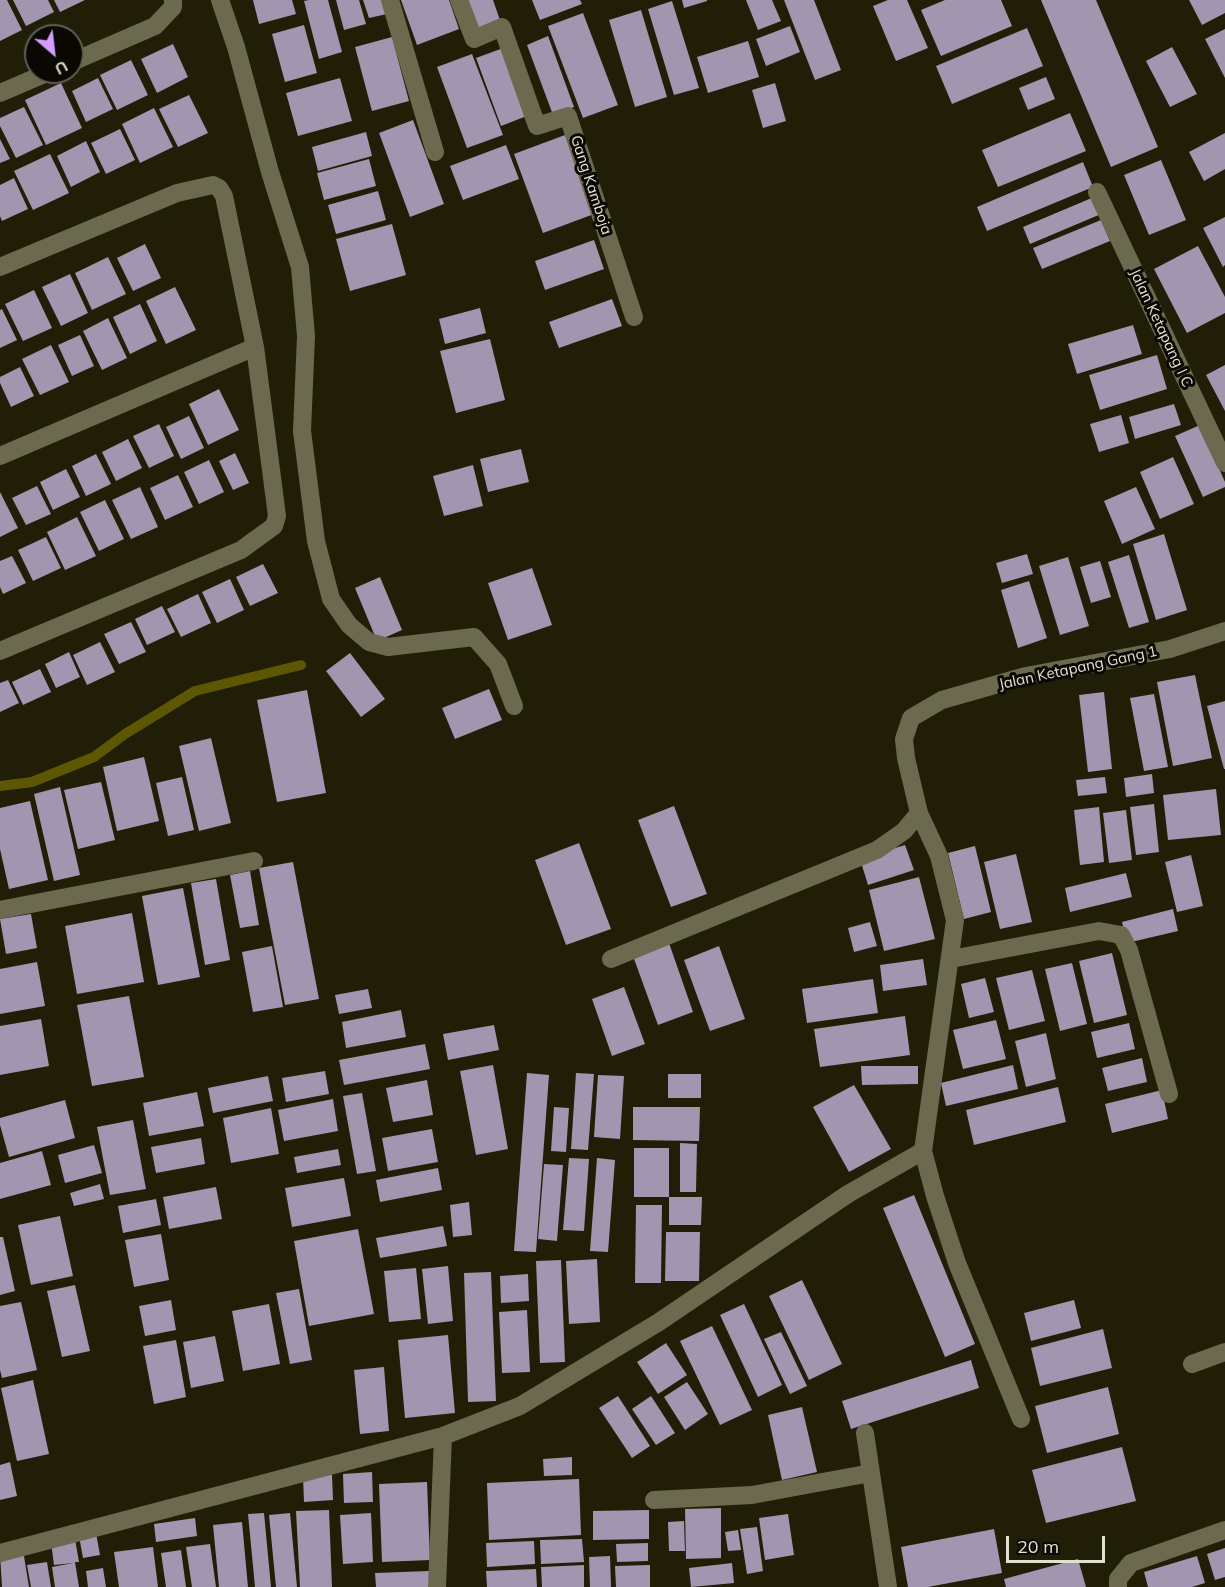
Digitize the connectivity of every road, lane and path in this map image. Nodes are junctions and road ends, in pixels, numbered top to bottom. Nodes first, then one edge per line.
1 (173, 0) edge
2 (220, 0) edge
3 (390, 0) edge
4 (459, 0) edge
5 (84, 57) edge
6 (24, 83) edge
7 (0, 93) edge
8 (435, 152) dead end
9 (1097, 192) dead end
10 (0, 267) edge
11 (634, 317) dead end
12 (255, 347) junction
13 (0, 456) edge
14 (1225, 464) edge
15 (1225, 631) edge
16 (0, 651) edge
17 (514, 706) dead end
18 (918, 813) junction
19 (254, 861) dead end
20 (0, 910) edge
21 (611, 959) dead end
22 (951, 959) junction
23 (1169, 1094) dead end
24 (923, 1150) junction
25 (1225, 1352) edge
26 (1191, 1364) dead end
27 (1021, 1419) dead end
28 (865, 1433) dead end
29 (443, 1436) junction
30 (871, 1473) junction
31 (654, 1500) dead end
32 (1225, 1530) edge
33 (0, 1553) edge
34 (437, 1587) edge
35 (888, 1587) edge
36 (1119, 1587) edge

1 - 5 street
2 - 17 street
3 - 8 street
4 - 11 street, Gang Kamboja
6 - 7 street
9 - 14 street, Jalan Ketapang I C
10 - 12 street
12 - 13 street
12 - 16 street
15 - 18 street, Jalan Ketapang Gang 1
18 - 21 street
18 - 22 street, Jalan Ketapang Gang 1
19 - 20 street
22 - 23 street
22 - 24 street, Jalan Ketapang Gang 1
24 - 27 street
24 - 29 street
25 - 26 street
28 - 30 street
29 - 33 street
29 - 34 street
30 - 31 street
30 - 35 street
32 - 36 street

